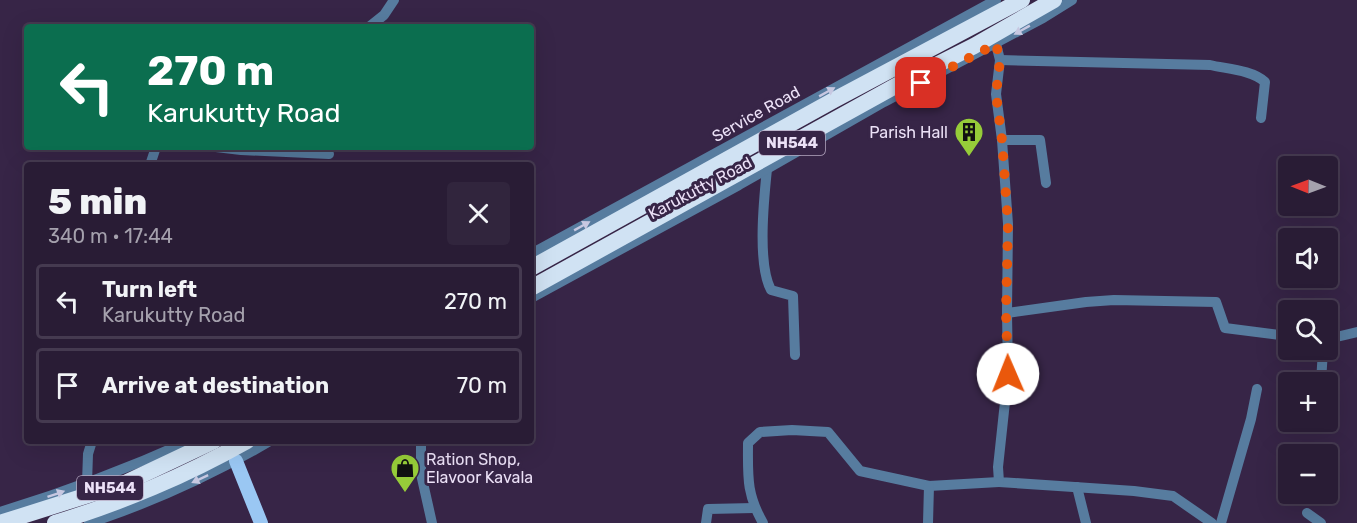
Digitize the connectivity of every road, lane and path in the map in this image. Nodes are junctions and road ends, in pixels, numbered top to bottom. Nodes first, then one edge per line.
1 (394, 0) edge
2 (996, 0) edge
3 (1022, 0) edge
4 (1054, 0) edge
5 (1072, 0) edge
6 (373, 24) edge
7 (996, 44) junction
8 (1000, 60) junction
9 (1261, 118) dead end
10 (1002, 140) junction
11 (241, 150) edge
12 (329, 155) edge
13 (767, 169) junction
14 (1046, 183) dead end
15 (534, 253) edge
16 (534, 266) edge
17 (534, 286) edge
18 (534, 296) edge
19 (1006, 313) junction
20 (1357, 332) edge
21 (1278, 335) edge
22 (1338, 337) edge
23 (795, 355) dead end
24 (1257, 389) dead end
25 (91, 444) edge
26 (183, 444) edge
27 (208, 444) edge
28 (244, 444) edge
29 (263, 444) edge
30 (420, 444) edge
31 (234, 456) junction
32 (999, 482) junction
33 (87, 483) junction
34 (929, 486) junction
35 (1077, 487) junction
36 (754, 508) junction
37 (0, 512) edge
38 (1307, 513) dead end
39 (0, 523) edge
40 (55, 523) edge
41 (89, 523) edge
42 (261, 523) edge
43 (432, 523) edge
44 (706, 523) edge
45 (764, 523) edge
46 (928, 523) edge
47 (1086, 523) edge
48 (1212, 523) edge
49 (1221, 523) edge
50 (1321, 523) edge

1 - 6 street
15 -> 2 street, Service Road
3 - 16 highway, NH544
4 - 17 highway, NH544
5 -> 7 street, Karukutty Road
7 - 8 street
7 - 13 street, Karukutty Road
8 - 9 street
8 - 10 street
10 - 14 street
10 - 19 street
11 - 12 street
13 - 18 street, Karukutty Road
13 - 23 street
19 - 21 street
19 - 32 street
20 - 22 street
24 - 49 street
25 - 33 street
26 - 33 street
27 - 39 highway, NH544
28 - 31 highway, NH544
29 - 31 street
30 - 43 street
31 - 40 highway, NH544
31 -> 41 street
31 - 42 main road
32 - 34 street
32 - 35 street
37 -> 33 street
34 - 36 street
34 - 46 street
35 - 47 street
35 - 48 street
36 - 44 street
36 - 45 street
38 - 50 street

